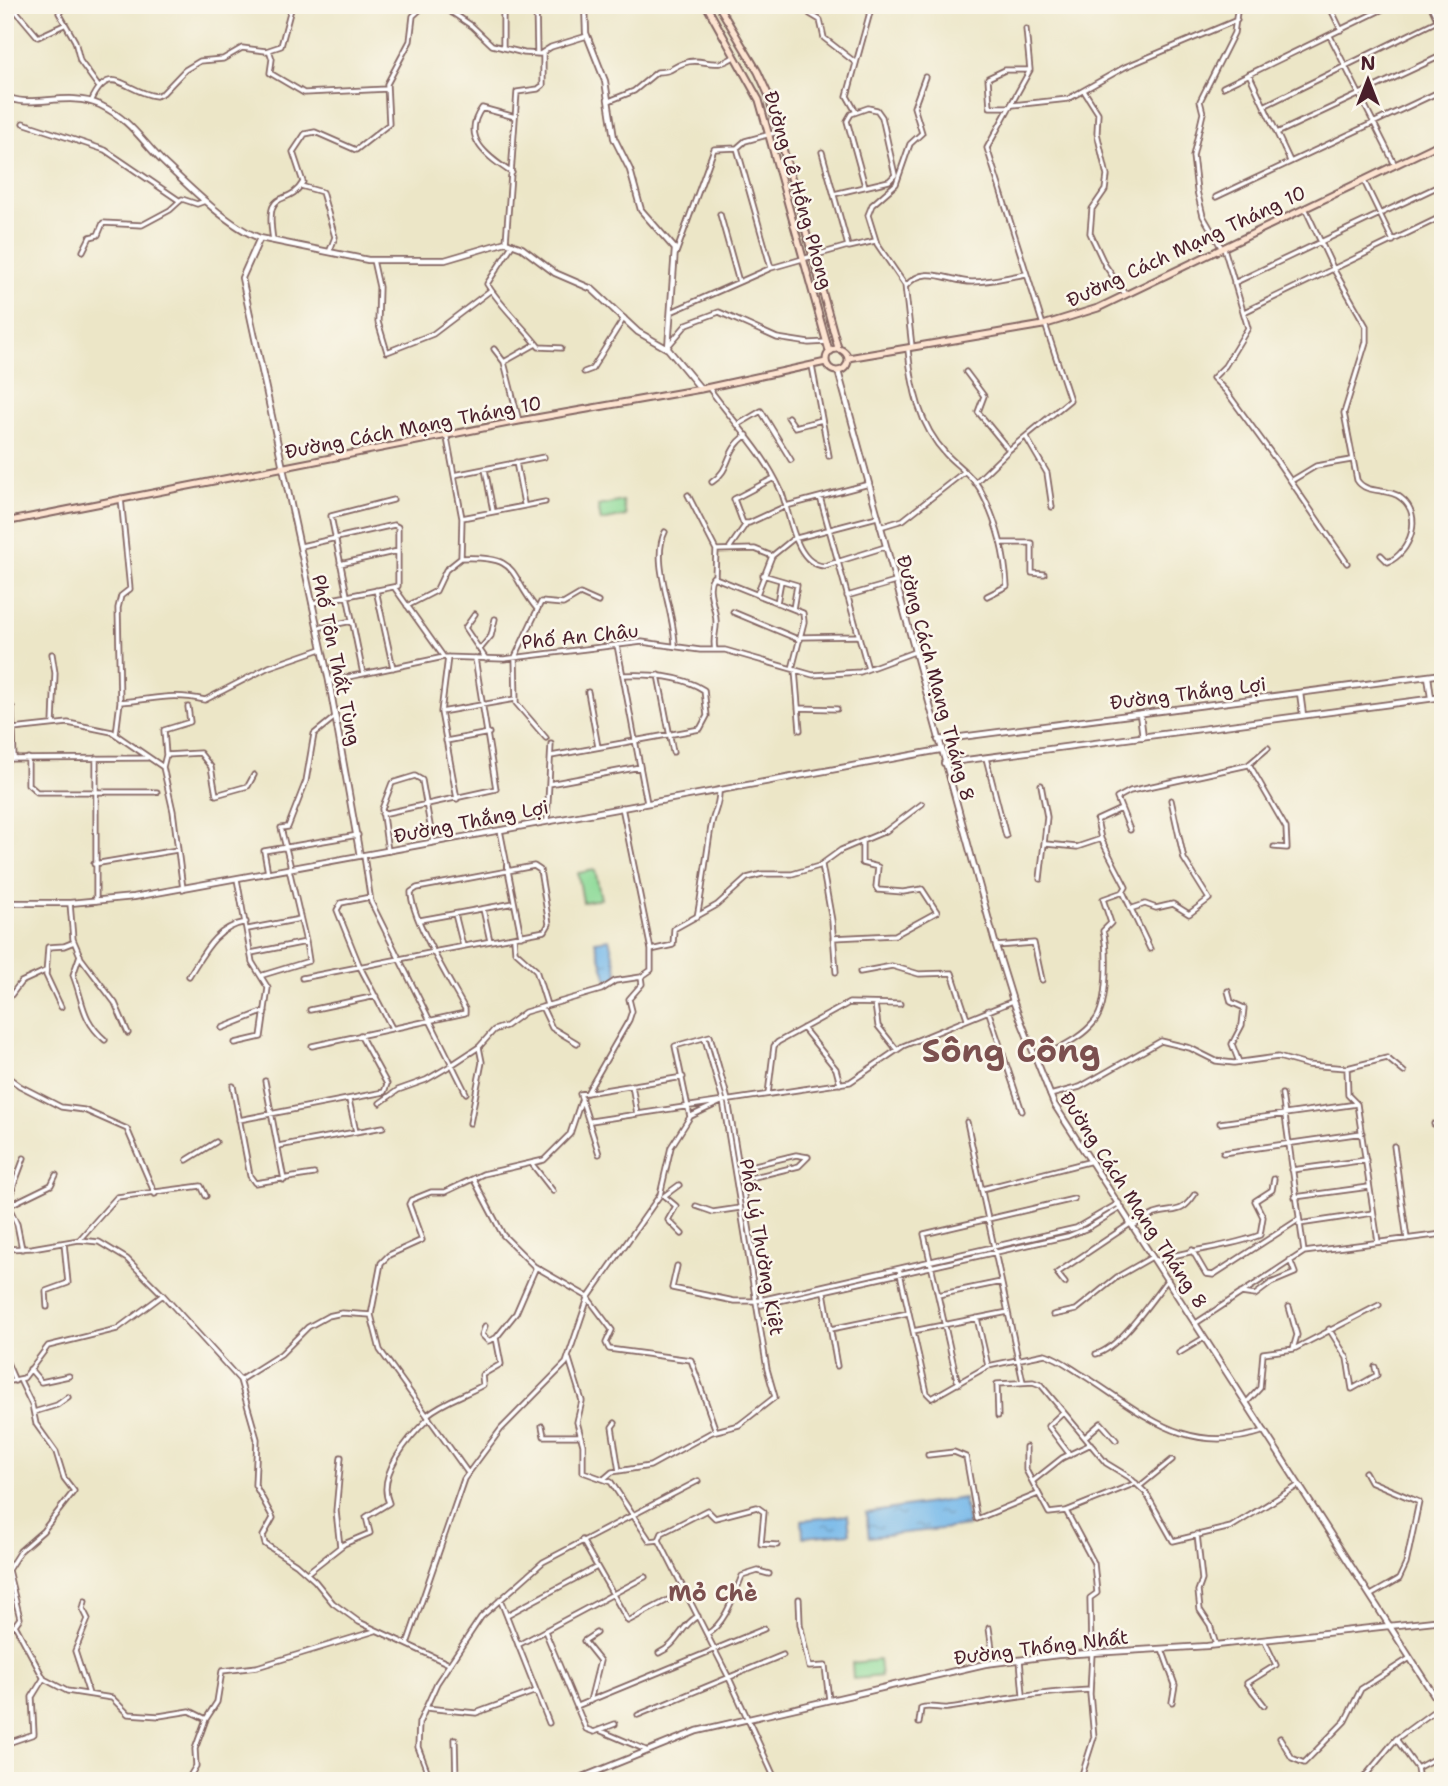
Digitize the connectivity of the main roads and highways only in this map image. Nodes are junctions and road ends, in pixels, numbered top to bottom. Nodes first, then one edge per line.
1 (706, 5) edge
2 (718, 5) edge
3 (738, 37) junction
4 (729, 43) junction
5 (1443, 142) edge
6 (838, 348) junction
7 (829, 351) junction
8 (848, 358) junction
9 (826, 362) junction
10 (5, 522) edge

1 - 4 main road, Đường Lê Hồng Phong
2 - 3 main road, Đường Lê Hồng Phong
3 - 4 main road
3 - 6 main road, Đường Lê Hồng Phong
4 - 7 main road, Đường Lê Hồng Phong
5 - 8 main road, Đường Cách Mạng Tháng 10
6 - 7 main road
6 - 8 main road
7 - 9 main road
8 - 9 main road
9 - 10 main road, Đường Cách Mạng Tháng 10

